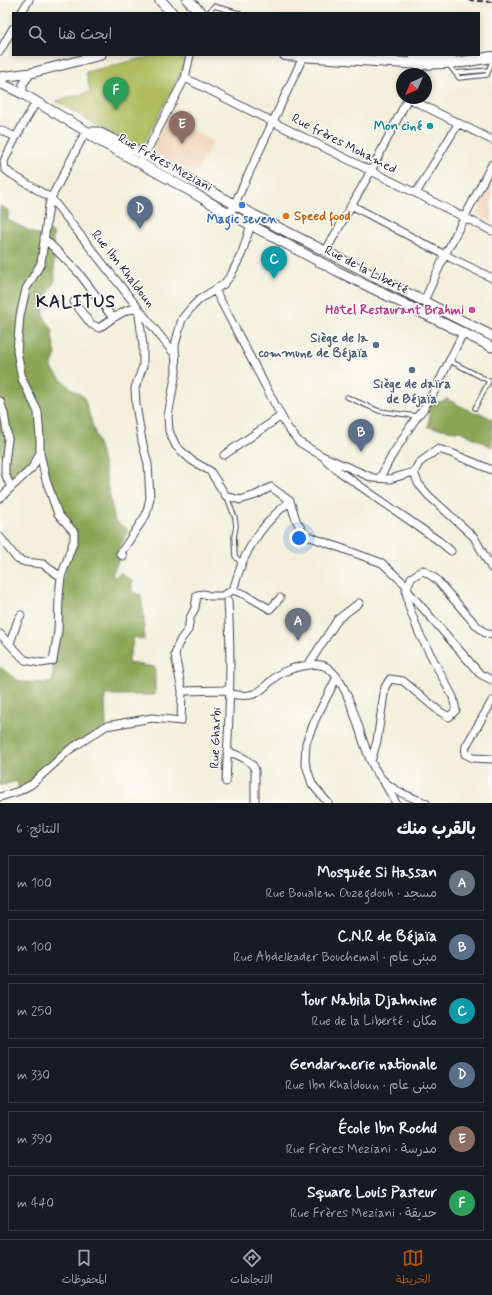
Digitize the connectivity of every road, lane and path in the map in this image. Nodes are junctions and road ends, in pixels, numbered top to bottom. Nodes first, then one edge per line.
1 (28, 0) edge
2 (160, 0) edge
3 (188, 0) edge
4 (22, 12) edge
5 (171, 12) edge
6 (200, 12) edge
7 (209, 12) edge
8 (236, 12) edge
9 (12, 30) edge
10 (1, 46) edge
11 (492, 50) edge
12 (480, 52) edge
13 (97, 56) edge
14 (190, 56) edge
15 (294, 56) edge
16 (428, 56) edge
17 (303, 57) junction
18 (492, 57) edge
19 (449, 59) edge
20 (492, 61) edge
21 (422, 64) junction
22 (420, 68) edge
23 (31, 73) junction
24 (0, 77) edge
25 (185, 78) junction
26 (0, 83) edge
27 (23, 94) junction
28 (36, 102) junction
29 (405, 104) edge
30 (420, 104) edge
31 (274, 122) junction
32 (458, 124) junction
33 (0, 130) edge
34 (87, 131) junction
35 (16, 138) junction
36 (492, 140) edge
37 (145, 155) junction
38 (141, 164) junction
39 (492, 164) edge
40 (3, 168) edge
41 (371, 172) junction
42 (416, 193) junction
43 (51, 198) junction
44 (235, 204) junction
45 (351, 205) junction
46 (230, 214) junction
47 (254, 215) junction
48 (465, 217) junction
49 (250, 225) junction
50 (492, 231) edge
51 (44, 238) junction
52 (325, 252) junction
53 (445, 255) junction
54 (492, 278) edge
55 (215, 290) junction
56 (424, 301) junction
57 (74, 302) dead end
58 (138, 308) junction
59 (113, 318) junction
60 (463, 333) junction
61 (492, 336) edge
62 (492, 347) edge
63 (176, 356) junction
64 (450, 361) junction
65 (491, 382) edge
66 (347, 396) dead end
67 (0, 401) edge
68 (475, 408) dead end
69 (281, 416) junction
70 (417, 416) junction
71 (40, 453) junction
72 (224, 455) dead end
73 (322, 456) junction
74 (492, 470) edge
75 (414, 472) junction
76 (380, 478) junction
77 (11, 488) junction
78 (226, 496) junction
79 (0, 498) edge
80 (290, 501) junction
81 (0, 537) edge
82 (451, 552) dead end
83 (123, 556) dead end
84 (242, 564) junction
85 (492, 568) edge
86 (61, 577) junction
87 (407, 589) junction
88 (233, 590) junction
89 (280, 598) dead end
90 (228, 601) dead end
91 (359, 603) dead end
92 (21, 615) dead end
93 (0, 634) edge
94 (492, 635) edge
95 (10, 643) junction
96 (308, 665) junction
97 (337, 677) junction
98 (492, 680) edge
99 (182, 691) junction
100 (229, 691) junction
101 (492, 700) edge
102 (227, 751) junction
103 (492, 759) edge
104 (371, 761) junction
105 (382, 779) junction
106 (226, 782) dead end
107 (0, 797) edge
108 (255, 803) edge
109 (328, 803) edge
110 (396, 803) edge
111 (426, 803) edge

1 - 4 street
2 - 5 main road
3 - 6 main road
7 - 8 lane
9 - 10 street
11 - 12 main road
13 - 23 main road
14 - 25 street
15 - 17 main road
16 - 19 main road
17 - 21 main road
17 - 31 street
18 - 19 main road
19 - 20 lane
19 - 21 main road
21 - 22 street
23 - 24 main road
23 - 27 street
25 - 31 street, Rue frères Mohamed
25 - 37 street
26 - 27 main road, Rue Frères Meziani
27 - 28 main road, Rue Frères Meziani
28 - 34 main road, Rue Frères Meziani
28 - 35 street
29 - 41 street
30 - 32 street
31 - 41 street, Rue frères Mohamed
31 - 44 street
32 - 36 street
32 - 42 street
33 - 35 street
34 - 37 main road, Rue Frères Meziani
34 - 38 main road, Rue Frères Meziani
34 - 43 street
35 - 40 street
37 - 38 street
37 - 44 main road, Rue Frères Meziani
38 - 46 main road, Rue Frères Meziani
39 - 48 street
40 - 43 street
41 - 42 street, Rue frères Mohamed
41 - 45 street
42 - 48 street, Rue frères Mohamed
43 - 51 street
43 - 58 street, Rue Ibn Khaldoun
44 - 46 street
44 - 47 main road, Rue de la Liberté
45 - 52 street
45 - 53 street
46 - 49 main road, Rue de la Liberté
47 - 49 street
47 - 52 main road, Rue de la Liberté
48 - 50 street, Rue frères Mohamed
48 - 53 street
49 - 55 street
49 - 60 main road, Rue de la Liberté
51 - 59 street
51 - 71 street
52 - 56 main road, Rue de la Liberté
53 - 54 street
53 - 56 street
55 - 63 street
55 - 69 street
56 - 61 main road, Rue de la Liberté
57 - 59 street
58 - 59 street
58 - 63 street, Rue Ibn Khaldoun
58 - 83 street
60 - 62 main road, Rue de la Liberté
60 - 64 street
63 - 78 street
64 - 65 lane
64 - 70 street
65 - 68 lane
66 - 70 lane
67 - 77 street
69 - 72 street
69 - 73 street
70 - 76 street
71 - 77 street
71 - 86 street
73 - 76 street
73 - 82 street
74 - 75 street
75 - 76 street
75 - 85 street
77 - 79 street
78 - 80 street
78 - 84 lane
80 - 84 street
80 - 87 street
81 - 86 street
84 - 88 street
86 - 95 street
87 - 94 street
87 - 98 street
87 - 104 street
88 - 89 street
88 - 99 street
90 - 100 street, Rue Gharbi
91 - 96 street
92 - 95 street
93 - 95 street
96 - 97 street
96 - 100 street
97 - 104 street
97 - 109 street
99 - 100 street
99 - 107 street
100 - 102 street, Rue Gharbi
101 - 103 street
102 - 106 street, Rue Gharbi
102 - 108 street
104 - 105 street
105 - 110 street
105 - 111 street

